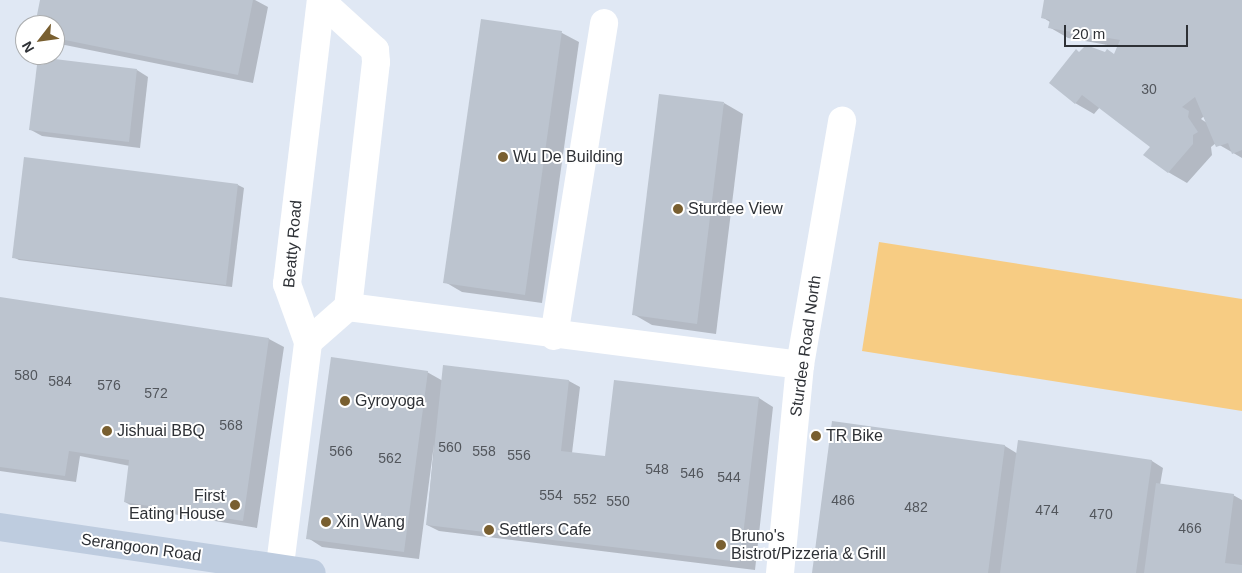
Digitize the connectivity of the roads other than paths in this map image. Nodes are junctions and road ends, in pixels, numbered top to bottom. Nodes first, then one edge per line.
1 (321, 1) edge
2 (604, 23) dead end
3 (842, 121) dead end
4 (348, 307) junction
5 (554, 336) junction
6 (308, 342) junction
7 (800, 365) junction
8 (0, 527) edge
9 (279, 571) edge
10 (312, 573) edge
11 (780, 573) edge

1 - 4 street, Beatty Road
1 - 6 street, Beatty Road
2 - 5 street
3 - 7 street, Sturdee Road North
4 - 5 street
4 - 6 street
5 - 7 street
6 - 9 street, Beatty Road
7 - 11 street, Sturdee Road North
8 - 9 main road, Serangoon Road
9 - 10 main road, Serangoon Road

